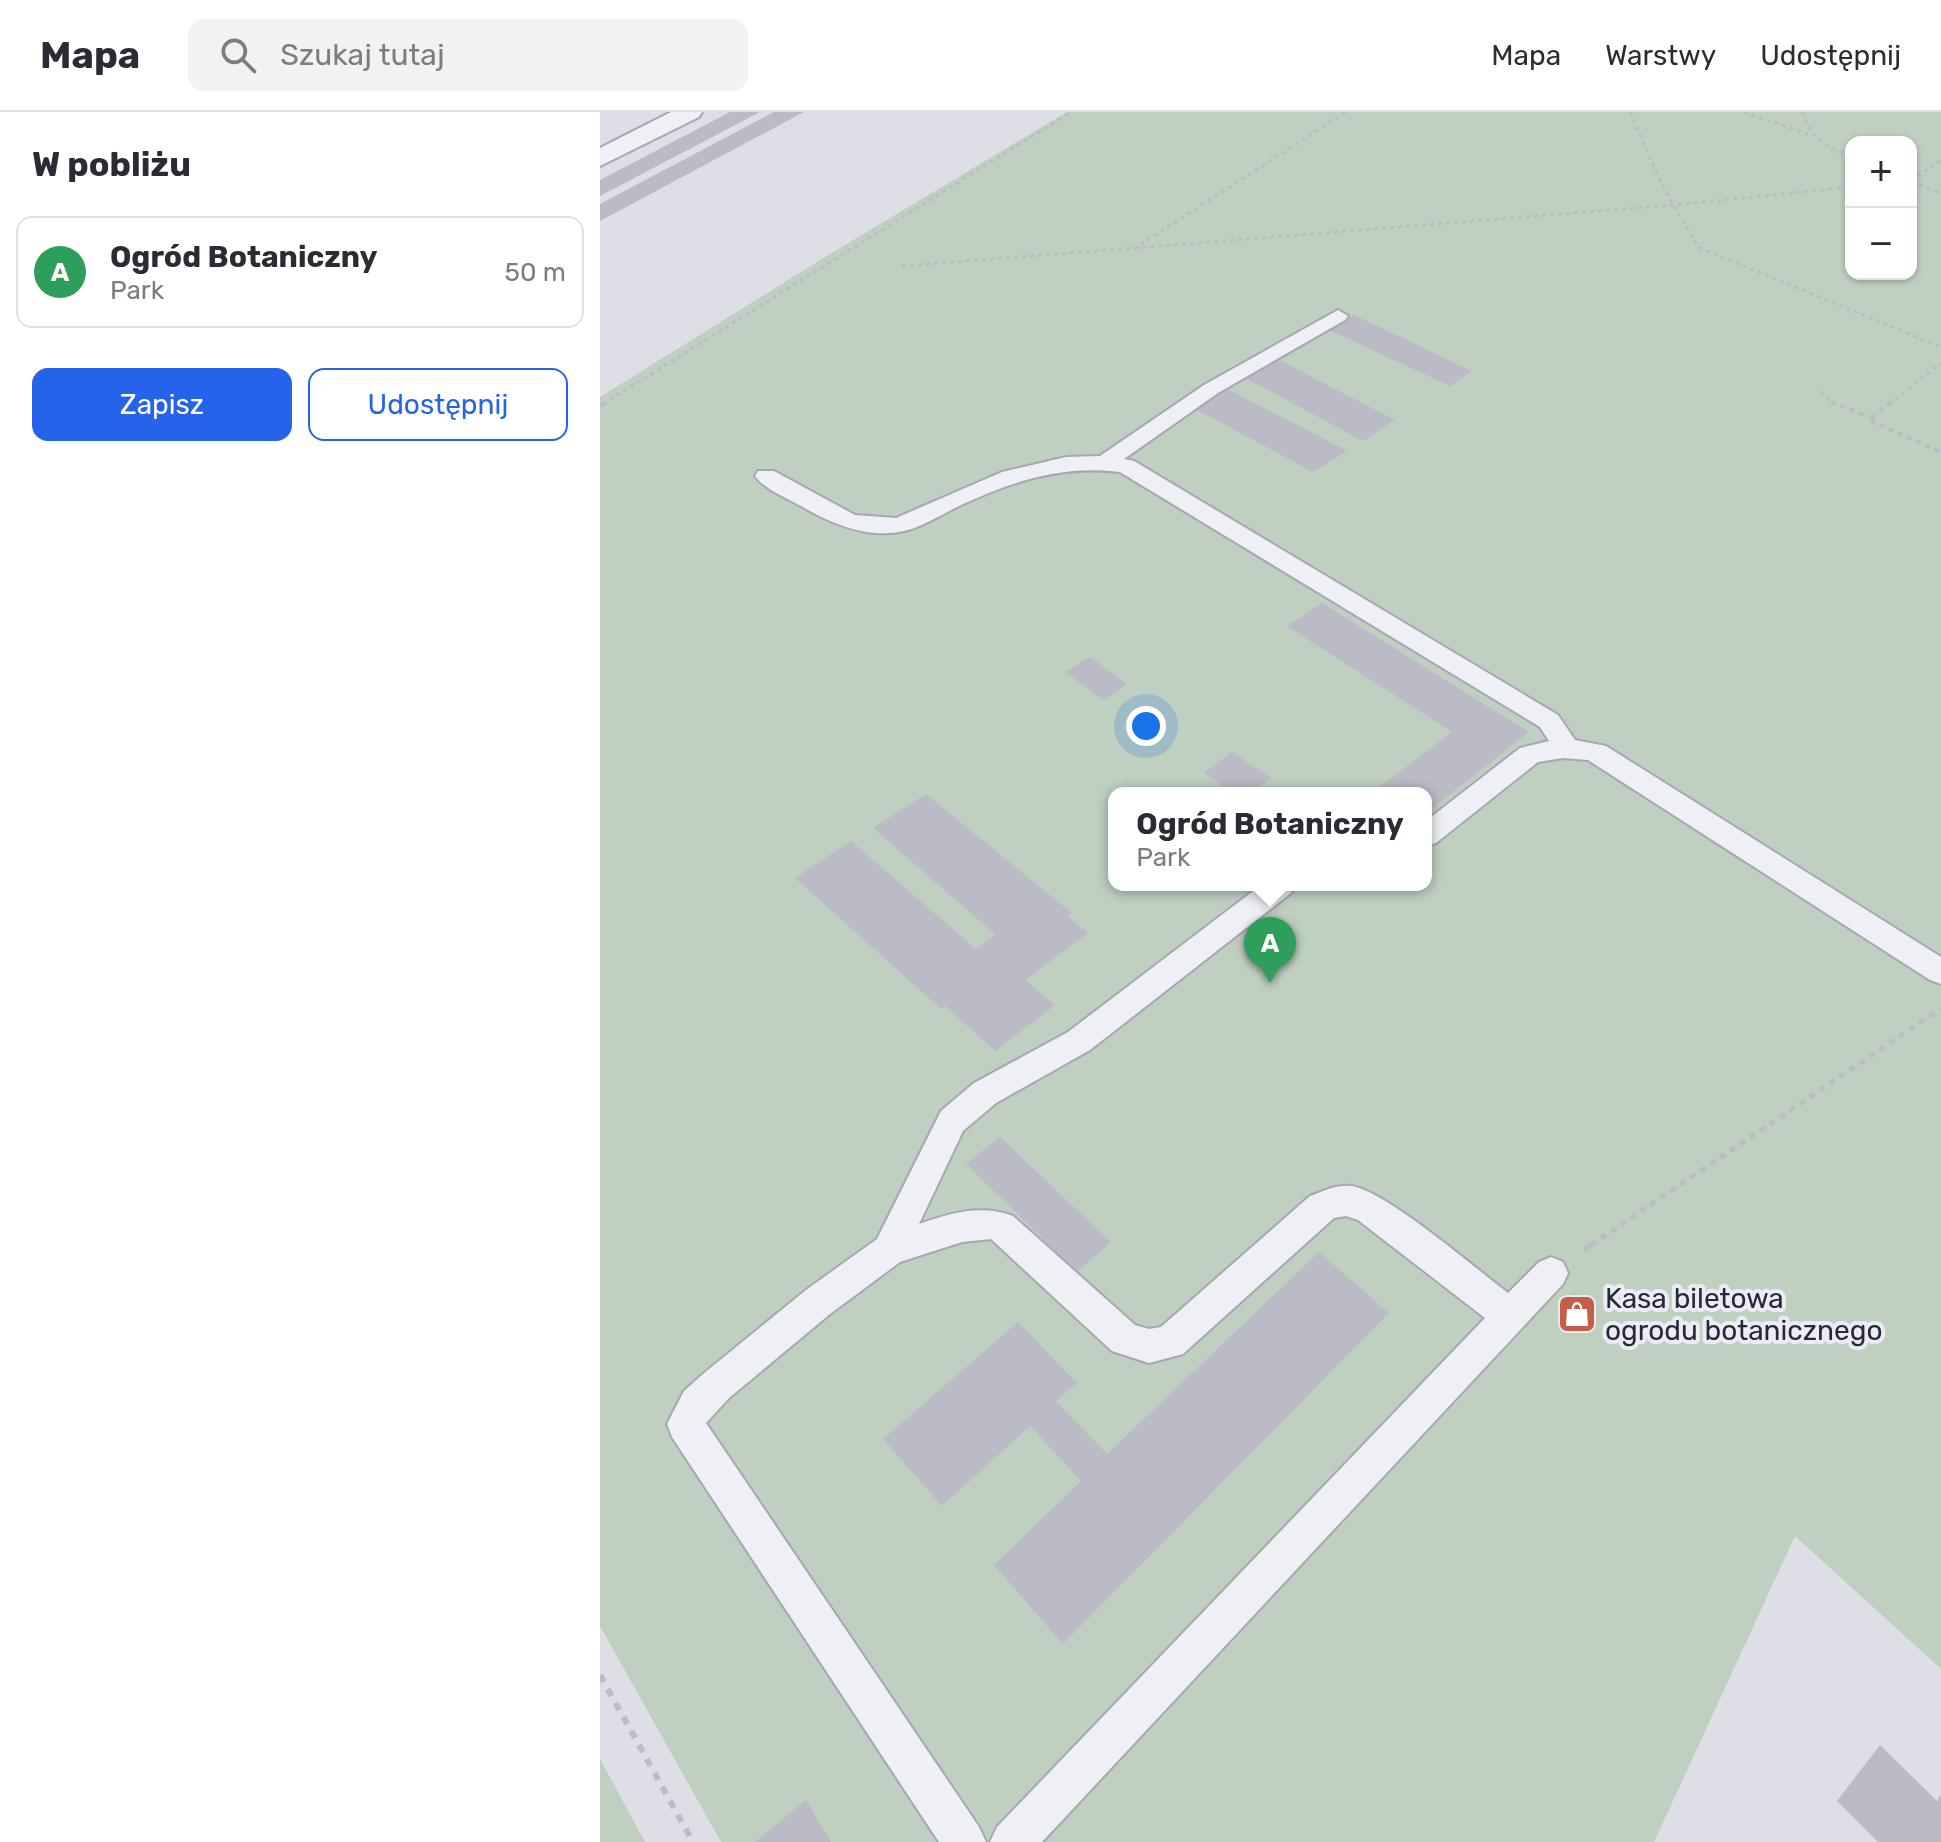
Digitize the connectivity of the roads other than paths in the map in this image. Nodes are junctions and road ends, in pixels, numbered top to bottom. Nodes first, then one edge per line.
1 (690, 112) edge
2 (600, 158) edge
3 (1338, 316) dead end
4 (1106, 462) junction
5 (766, 476) dead end
6 (1567, 749) junction
7 (1432, 831) edge
8 (1273, 891) edge
9 (1941, 972) edge
10 (889, 1250) junction
11 (1551, 1273) road end
12 (1509, 1315) junction
13 (964, 1842) edge
14 (1012, 1842) edge

1 - 2 street
3 - 4 lane
4 - 5 lane
4 - 6 lane
6 - 7 lane
6 - 9 lane
8 - 10 lane
10 - 12 lane
10 - 13 lane
11 - 12 lane
12 - 14 lane

